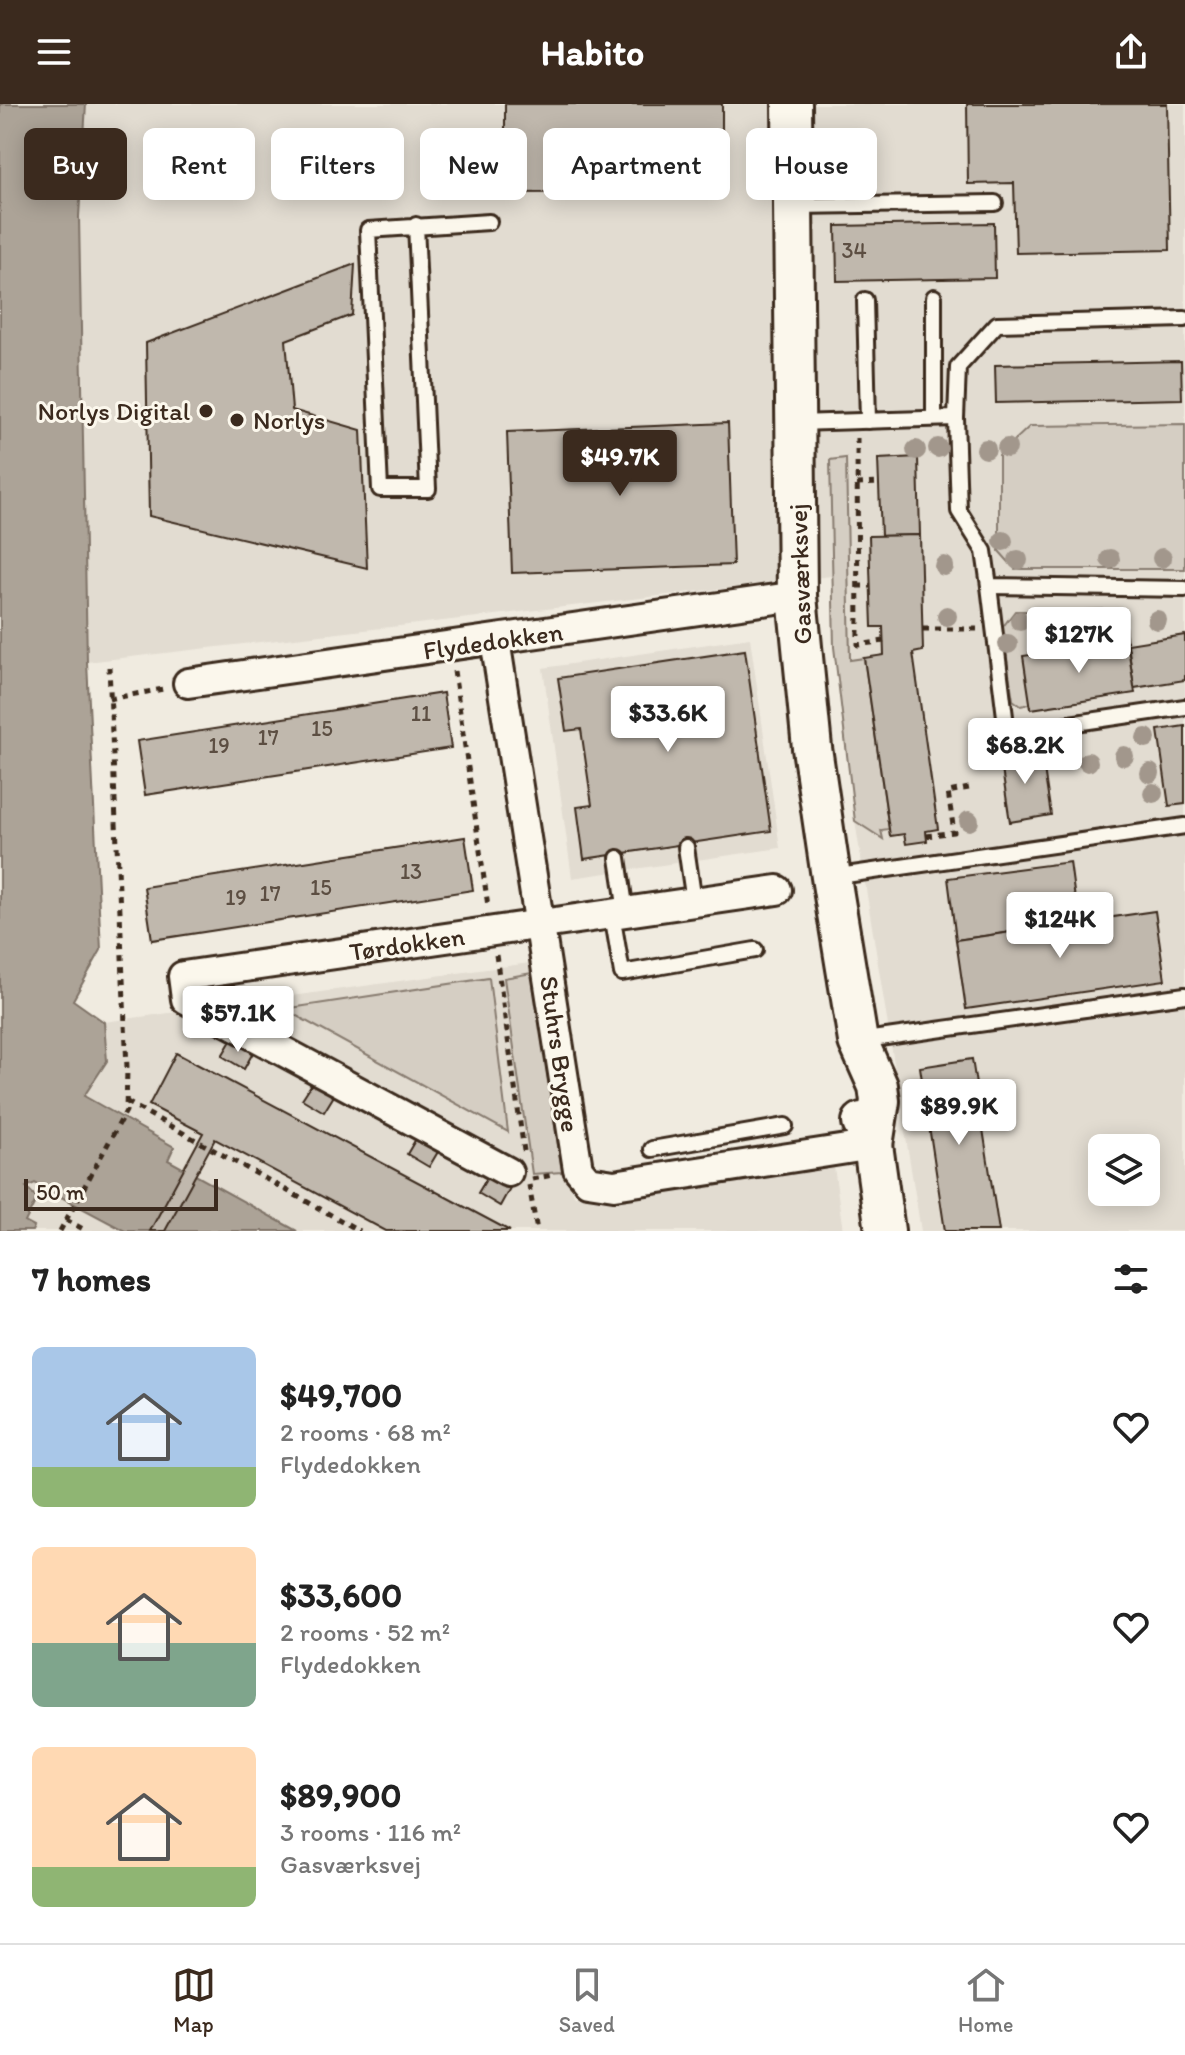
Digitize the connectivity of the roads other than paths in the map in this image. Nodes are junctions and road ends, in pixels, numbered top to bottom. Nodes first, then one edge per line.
1 (792, 104) edge
2 (995, 203) dead end
3 (793, 207) junction
4 (489, 222) dead end
5 (416, 225) junction
6 (934, 297) dead end
7 (865, 300) dead end
8 (1185, 319) edge
9 (934, 418) junction
10 (956, 418) junction
11 (862, 421) junction
12 (796, 423) junction
13 (989, 586) junction
14 (1185, 589) edge
15 (797, 596) junction
16 (495, 640) junction
17 (188, 683) road end
18 (1185, 707) edge
19 (1185, 826) edge
20 (686, 847) dead end
21 (618, 858) dead end
22 (831, 877) junction
23 (777, 890) dead end
24 (694, 902) junction
25 (619, 913) junction
26 (541, 924) junction
27 (755, 950) dead end
28 (1185, 995) edge
29 (858, 1041) junction
30 (785, 1126) dead end
31 (873, 1145) junction
32 (652, 1149) dead end
33 (508, 1172) road end
34 (885, 1231) edge

1 - 3 street, Gasværksvej
2 - 3 lane
3 - 12 street, Gasværksvej
4 - 5 lane
5 - 5 lane
6 - 9 lane
7 - 11 lane
8 - 10 lane
9 - 10 lane
9 - 11 lane
10 - 13 lane
11 - 12 lane
12 - 15 street, Gasværksvej
13 - 14 lane
13 - 18 lane
15 - 16 street, Flydedokken
15 - 22 street, Gasværksvej
16 - 17 street, Flydedokken
16 - 26 street, Stuhrs Brygge
19 - 22 lane
20 - 24 lane
21 - 25 lane
22 - 29 street, Gasværksvej
23 - 24 street, Tørdokken
24 - 25 street, Tørdokken
25 - 26 street, Tørdokken
25 - 27 lane
26 - 31 street, Stuhrs Brygge
26 - 33 street, Tørdokken
28 - 29 lane
29 - 31 street, Gasværksvej
30 - 32 lane
31 - 34 street, Gasværksvej

